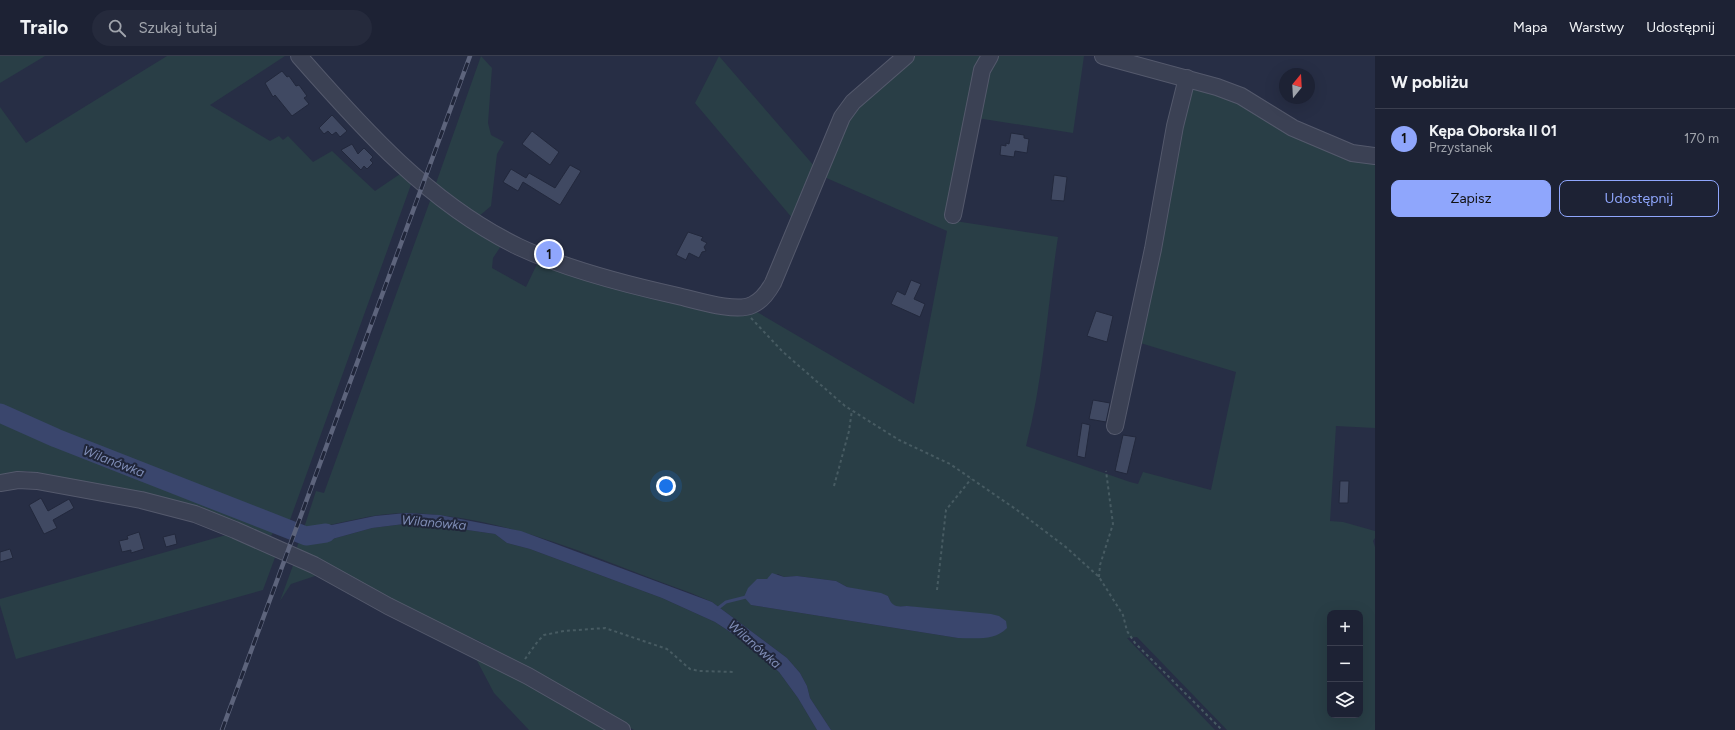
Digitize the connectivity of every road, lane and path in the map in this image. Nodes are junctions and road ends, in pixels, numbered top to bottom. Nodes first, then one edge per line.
1 (299, 56) edge
2 (906, 56) edge
3 (990, 56) edge
4 (1103, 56) edge
5 (1187, 78) junction
6 (1375, 156) edge
7 (953, 215) dead end
8 (742, 308) junction
9 (852, 410) junction
10 (1115, 426) dead end
11 (1106, 471) dead end
12 (971, 479) junction
13 (0, 484) edge
14 (834, 486) dead end
15 (1099, 577) junction
16 (937, 590) dead end
17 (516, 670) junction
18 (735, 672) dead end
19 (622, 730) edge
20 (1222, 730) edge

1 - 8 street
2 - 8 street
3 - 7 street
4 - 5 street
5 - 6 street
5 - 10 street
8 - 9 path
9 - 12 path
9 - 14 path
11 - 15 path
12 - 15 path
12 - 16 path
13 - 17 street
15 - 20 path
17 - 18 path
17 - 19 street

